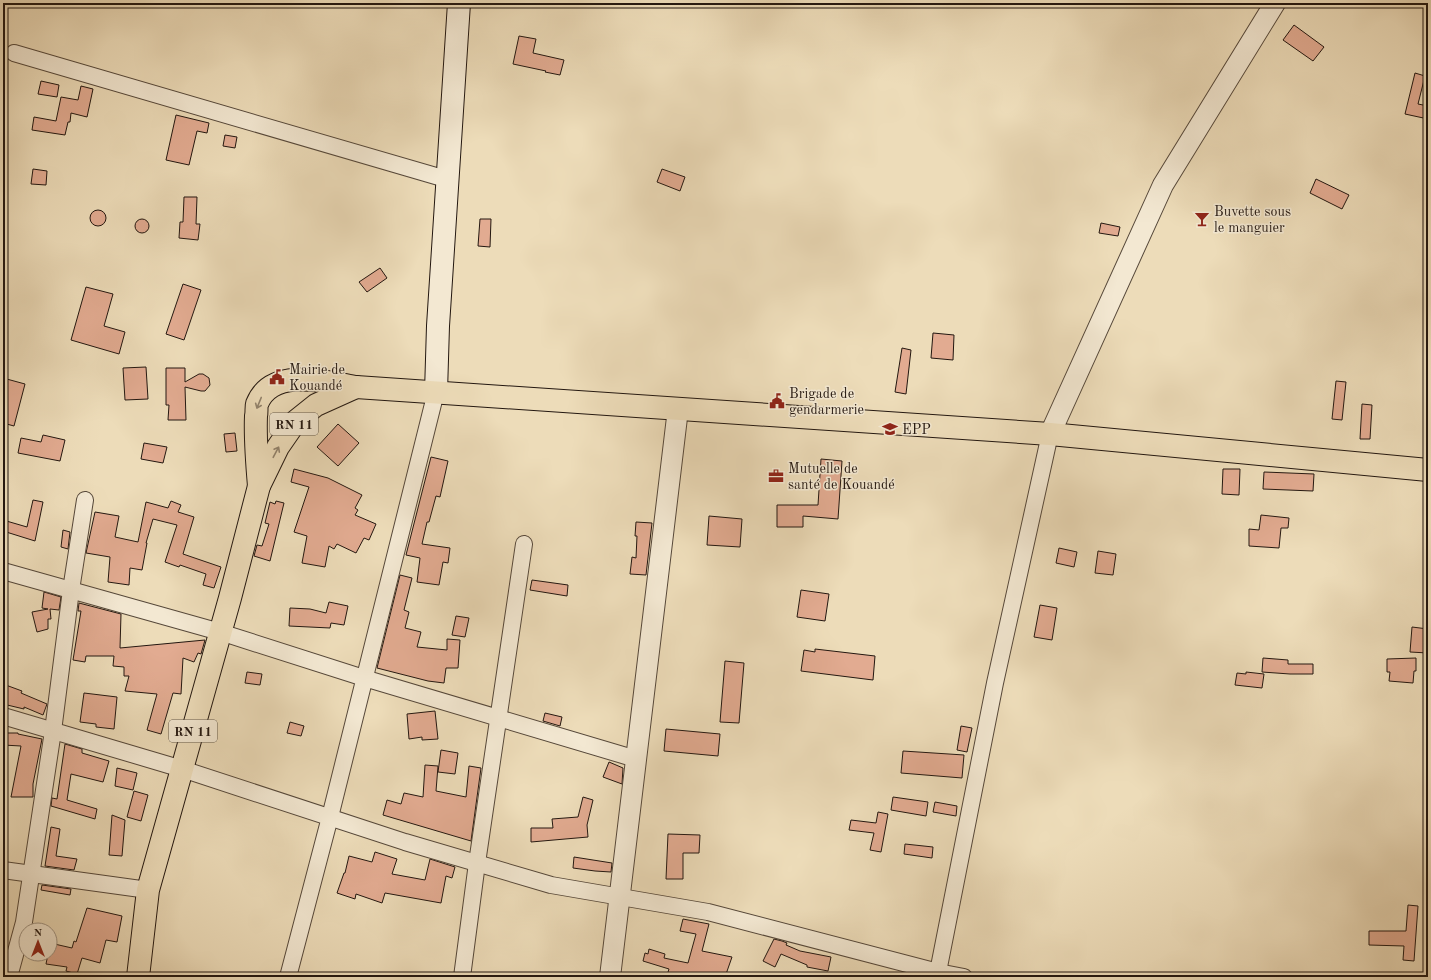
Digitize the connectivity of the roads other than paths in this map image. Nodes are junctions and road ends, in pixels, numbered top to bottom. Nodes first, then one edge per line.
1 (459, 3) edge
2 (1275, 3) edge
3 (14, 53) dead end
4 (446, 179) junction
5 (356, 387) junction
6 (436, 392) junction
7 (678, 409) junction
8 (1050, 434) junction
9 (1428, 470) edge
10 (259, 486) junction
11 (85, 500) dead end
12 (524, 544) dead end
13 (3, 571) edge
14 (71, 590) junction
15 (220, 632) junction
16 (364, 678) junction
17 (3, 716) edge
18 (498, 718) junction
19 (53, 731) junction
20 (636, 759) junction
21 (182, 769) junction
22 (330, 817) junction
23 (477, 863) junction
24 (3, 870) edge
25 (31, 873) junction
26 (148, 890) junction
27 (620, 897) junction
28 (937, 974) edge
29 (9, 977) edge
30 (138, 977) edge
31 (288, 977) edge
32 (462, 977) edge
33 (610, 977) edge
34 (964, 977) edge

1 - 4 main road
2 - 8 street
3 - 4 street
4 - 6 main road
5 - 6 main road, RN 11
10 -> 5 main road, RN 11
5 -> 10 main road, RN 11
6 - 7 main road
6 - 16 street
7 - 8 main road
7 - 20 street
8 - 9 main road
8 - 28 street
10 - 15 main road, RN 11
11 - 14 street
12 - 18 street
13 - 14 street
14 - 15 street
14 - 19 street
15 - 16 street
15 - 21 main road, RN 11
16 - 18 street
16 - 22 street
17 - 19 street
18 - 20 street
18 - 23 street
19 - 21 street
19 - 25 street
20 - 27 street
21 - 22 street
21 - 26 main road, RN 11
22 - 23 street
22 - 31 street
23 - 27 street
23 - 32 street
24 - 25 street
25 - 26 street
25 - 29 street
26 - 30 main road, RN 11
27 - 28 street
27 - 33 street
28 - 34 street

